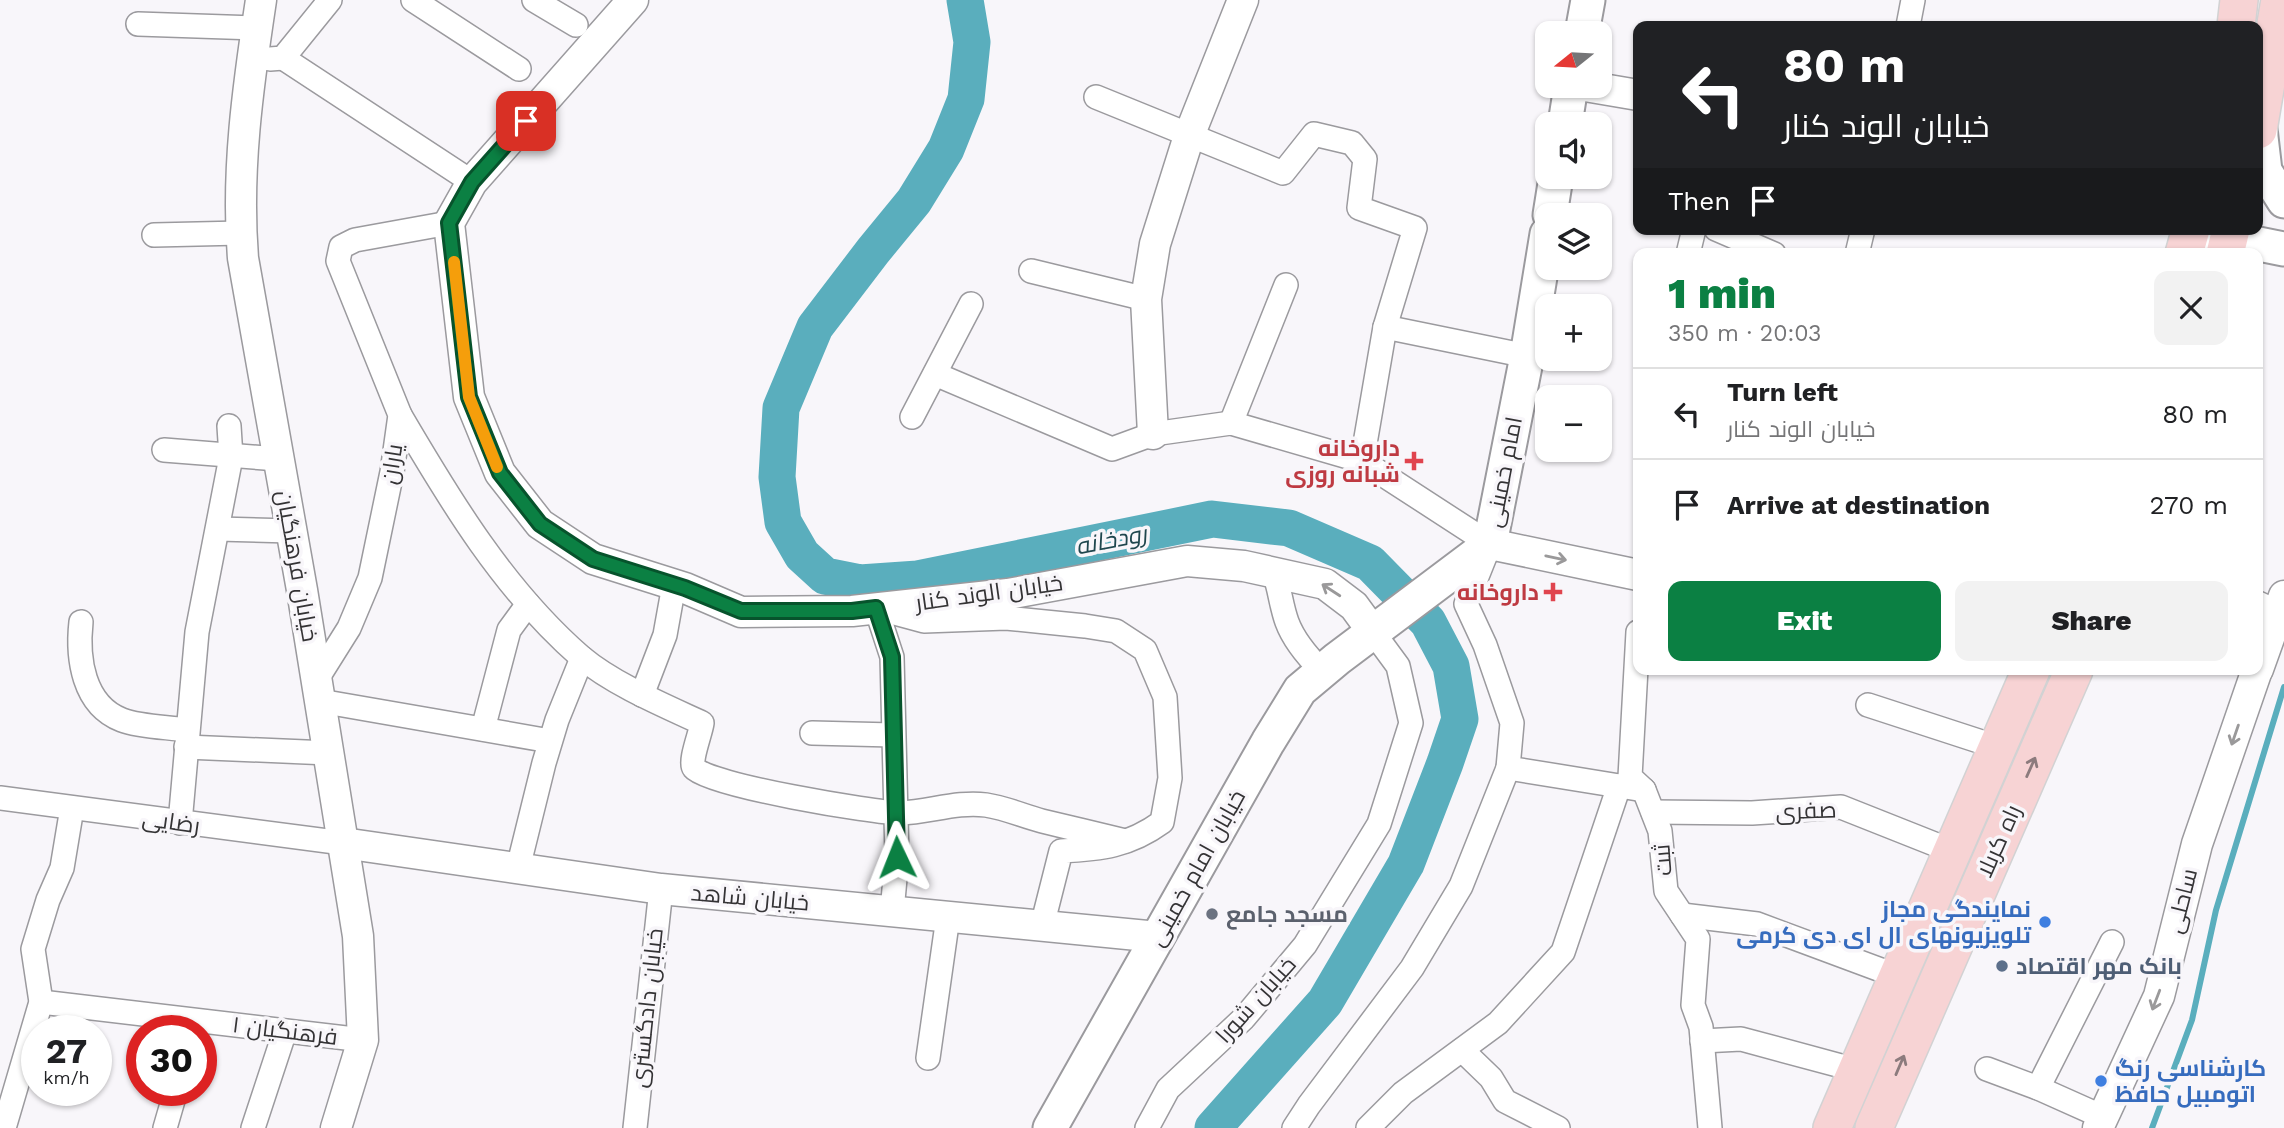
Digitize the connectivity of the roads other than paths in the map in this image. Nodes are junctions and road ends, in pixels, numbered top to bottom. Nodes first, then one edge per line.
1 (330, 0) edge
2 (413, 0) edge
3 (534, 0) edge
4 (634, 0) edge
5 (1243, 0) edge
6 (1588, 0) edge
7 (1913, 0) edge
8 (2239, 0) edge
9 (2280, 0) edge
10 (259, 14) edge
11 (1584, 21) edge
12 (1909, 21) edge
13 (2237, 21) edge
14 (138, 24) dead end
15 (576, 26) dead end
16 (283, 58) junction
17 (253, 60) junction
18 (519, 69) dead end
19 (1612, 91) edge
20 (1633, 94) edge
21 (1096, 97) dead end
22 (2263, 97) edge
23 (1189, 136) junction
24 (2263, 158) edge
25 (472, 182) junction
26 (2284, 201) edge
27 (2263, 204) edge
28 (2284, 209) edge
29 (449, 223) junction
30 (241, 233) junction
31 (154, 235) dead end
32 (1730, 235) edge
33 (2189, 236) edge
34 (2229, 240) edge
35 (1760, 248) edge
36 (2284, 249) edge
37 (2263, 264) edge
38 (1031, 271) dead end
39 (1539, 280) edge
40 (1286, 285) dead end
41 (1146, 299) junction
42 (971, 304) dead end
43 (1385, 327) junction
44 (1527, 356) junction
45 (935, 374) junction
46 (400, 415) junction
47 (912, 417) dead end
48 (1231, 423) junction
49 (229, 426) dead end
50 (1153, 434) junction
51 (164, 450) dead end
52 (231, 457) junction
53 (278, 459) junction
54 (1363, 461) junction
55 (218, 529) junction
56 (291, 531) junction
57 (1490, 544) junction
58 (1274, 573) junction
59 (1633, 574) edge
60 (674, 585) junction
61 (528, 604) junction
62 (2273, 604) edge
63 (876, 608) junction
64 (81, 622) dead end
65 (1383, 625) junction
66 (2263, 644) edge
67 (582, 658) junction
68 (1322, 671) junction
69 (1636, 675) edge
70 (2029, 675) edge
71 (2072, 675) edge
72 (2254, 675) edge
73 (319, 690) junction
74 (642, 695) junction
75 (1868, 705) dead end
76 (483, 729) junction
77 (813, 733) dead end
78 (893, 735) junction
79 (186, 739) junction
80 (550, 741) junction
81 (1997, 747) junction
82 (329, 753) junction
83 (1508, 768) junction
84 (1619, 786) junction
85 (1644, 790) junction
86 (0, 798) edge
87 (72, 808) junction
88 (896, 812) junction
89 (1653, 812) junction
90 (180, 823) junction
91 (1125, 841) junction
92 (343, 843) junction
93 (1952, 851) junction
94 (518, 868) junction
95 (661, 889) junction
96 (892, 911) junction
97 (1682, 915) junction
98 (948, 916) junction
99 (1042, 926) junction
100 (1158, 937) junction
101 (2112, 942) dead end
102 (1897, 976) junction
103 (41, 1002) junction
104 (126, 1015) edge
105 (217, 1027) edge
106 (285, 1031) junction
107 (363, 1040) junction
108 (1702, 1041) junction
109 (1462, 1050) junction
110 (928, 1058) dead end
111 (1987, 1069) dead end
112 (1856, 1070) junction
113 (2038, 1088) junction
114 (171, 1106) edge
115 (2101, 1122) edge
116 (4, 1128) edge
117 (165, 1128) edge
118 (253, 1128) edge
119 (336, 1128) edge
120 (635, 1128) edge
121 (1050, 1128) edge
122 (1147, 1128) edge
123 (1294, 1128) edge
124 (1368, 1128) edge
125 (1558, 1128) edge
126 (1710, 1128) edge
127 (1832, 1128) edge
128 (1874, 1128) edge

1 - 16 street
2 - 18 street
3 - 15 street
4 - 25 street
5 - 23 street
6 - 11 main road
7 - 12 street
8 - 13 main road
9 - 22 main road
10 - 14 street
10 - 17 street, خیابان فرهنگیان
16 - 17 street
16 - 25 street
17 - 30 street, خیابان فرهنگیان
19 - 20 street
21 - 23 street
23 - 41 street
23 - 43 street
24 - 26 main road
25 - 29 street
27 - 28 main road
29 - 46 street, یاران
29 - 60 street, خیابان الوند کنار
30 - 31 street
30 - 53 street, خیابان فرهنگیان
32 - 35 street
33 - 34 main road
34 - 36 main road
36 - 37 main road
38 - 41 street
39 - 44 main road, امام خمینی
40 - 48 street
41 - 50 street
42 - 45 street
43 - 44 street
43 - 54 street
44 - 57 main road, امام خمینی
45 - 47 street
45 - 50 street
46 - 61 street
46 - 73 street, یاران
48 - 50 street
48 - 54 street
49 - 52 street
51 - 52 street
52 - 53 street
52 - 55 street
53 - 56 street, خیابان فرهنگیان
54 - 57 street
55 - 56 street
55 - 79 street
56 - 73 street, خیابان فرهنگیان
57 -> 59 street
57 - 65 main road, خیابان امام خمینی
57 - 83 street
58 - 63 street, خیابان الوند کنار
65 -> 58 street, خیابان الوند کنار
58 - 68 street
60 - 63 street, خیابان الوند کنار
60 - 74 street
61 - 67 street
61 - 76 street
62 - 66 street, ساحلی
63 - 78 street
63 - 91 street
64 - 79 street
65 - 68 main road, خیابان امام خمینی
65 - 122 street, خیابان شورا
67 - 74 street
67 - 80 street
68 - 100 main road, خیابان امام خمینی
69 - 85 street, ثبت
70 - 81 main road, راه کربلا
128 -> 71 main road, راه کربلا
72 -> 115 street, ساحلی
73 - 76 street
73 - 82 street, خیابان فرهنگیان
74 - 88 street
75 - 81 street
76 - 80 street
77 - 78 street
78 - 88 street
79 - 82 street
79 - 90 street
80 - 94 street
81 - 93 main road, راه کربلا
82 - 92 street, خیابان فرهنگیان
83 - 84 street
83 - 123 street
84 - 85 street
84 - 109 street
85 - 89 street, ثبت
86 - 87 street, رضایی
87 - 90 street, رضایی
87 - 103 street
88 - 91 street
88 - 96 street
89 - 93 street, صفری
89 - 97 street, ثبت
90 - 92 street, رضایی
91 - 99 street
92 - 94 street, خیابان شاهد
92 - 107 street, خیابان فرهنگیان
93 - 102 main road, راه کربلا
94 - 95 street, خیابان شاهد
95 - 96 street, خیابان شاهد
95 - 120 street, خیابان دادگستری
96 - 98 street, خیابان شاهد
97 - 102 street
97 - 108 street, ثبت
98 - 99 street, خیابان شاهد
98 - 110 street
99 - 100 street, خیابان شاهد
100 - 121 main road, خیابان امام خمینی
101 - 113 street
102 - 112 main road, راه کربلا
103 - 104 street, فرهنگیان ۱
103 - 116 street
105 - 106 street, فرهنگیان ۱
106 - 107 street, فرهنگیان ۱
106 - 118 street
107 - 119 street, خیابان فرهنگیان
108 - 112 street
108 - 126 street, ثبت
109 - 124 street
109 - 125 street
111 - 113 street
112 - 127 main road, راه کربلا
113 - 115 street
114 - 117 street

